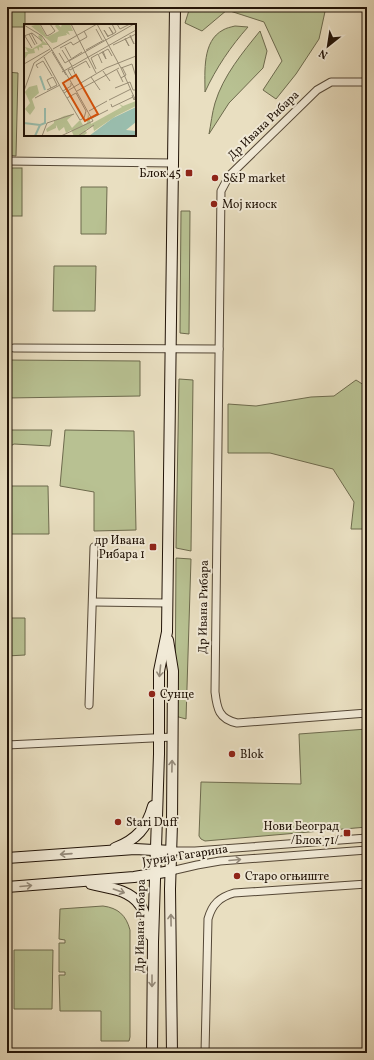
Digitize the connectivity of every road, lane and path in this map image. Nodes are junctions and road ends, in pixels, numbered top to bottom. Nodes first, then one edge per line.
1 (175, 7) edge
2 (367, 82) edge
3 (7, 161) edge
4 (173, 163) junction
5 (14, 348) dead end
6 (170, 349) junction
7 (219, 349) junction
8 (94, 547) dead end
9 (93, 602) junction
10 (167, 603) junction
11 (167, 632) junction
12 (89, 705) dead end
13 (367, 713) edge
14 (158, 737) junction
15 (173, 737) junction
16 (7, 745) edge
17 (157, 792) junction
18 (367, 838) edge
19 (156, 850) junction
20 (367, 850) edge
21 (105, 851) junction
22 (172, 851) junction
23 (7, 858) edge
24 (171, 871) junction
25 (154, 874) junction
26 (81, 881) junction
27 (367, 884) edge
28 (7, 887) edge
29 (153, 942) junction
30 (152, 1053) edge
31 (172, 1053) edge
32 (205, 1053) edge

1 - 4 street, Др Ивана Рибара
2 - 7 street, Др Ивана Рибара
3 - 4 street
4 - 6 street, Др Ивана Рибара
5 - 6 street
6 - 7 street
6 - 10 street, Др Ивана Рибара
7 - 13 street, Др Ивана Рибара
8 - 9 street
9 - 10 street
9 - 12 street
10 - 11 street, Др Ивана Рибара
11 -> 14 street, Др Ивана Рибара
11 - 15 street, Др Ивана Рибара
14 - 15 street
14 - 16 street
14 - 17 street, Др Ивана Рибара
22 -> 15 street, Др Ивана Рибара
17 - 19 street, Др Ивана Рибара
17 - 21 street
18 - 22 street, Јурија Гагарина
19 - 21 street, Јурија Гагарина
19 - 22 street, Јурија Гагарина
19 - 25 street, Др Ивана Рибара
24 -> 20 street, Јурија Гагарина
21 -> 23 street, Јурија Гагарина
22 - 24 street, Др Ивана Рибара
24 - 25 street, Јурија Гагарина
31 -> 24 street, Др Ивана Рибара
25 - 26 street, Јурија Гагарина
25 - 29 street, Др Ивана Рибара
28 -> 26 street, Јурија Гагарина
26 -> 29 street
27 - 32 street
29 -> 30 street, Др Ивана Рибара

